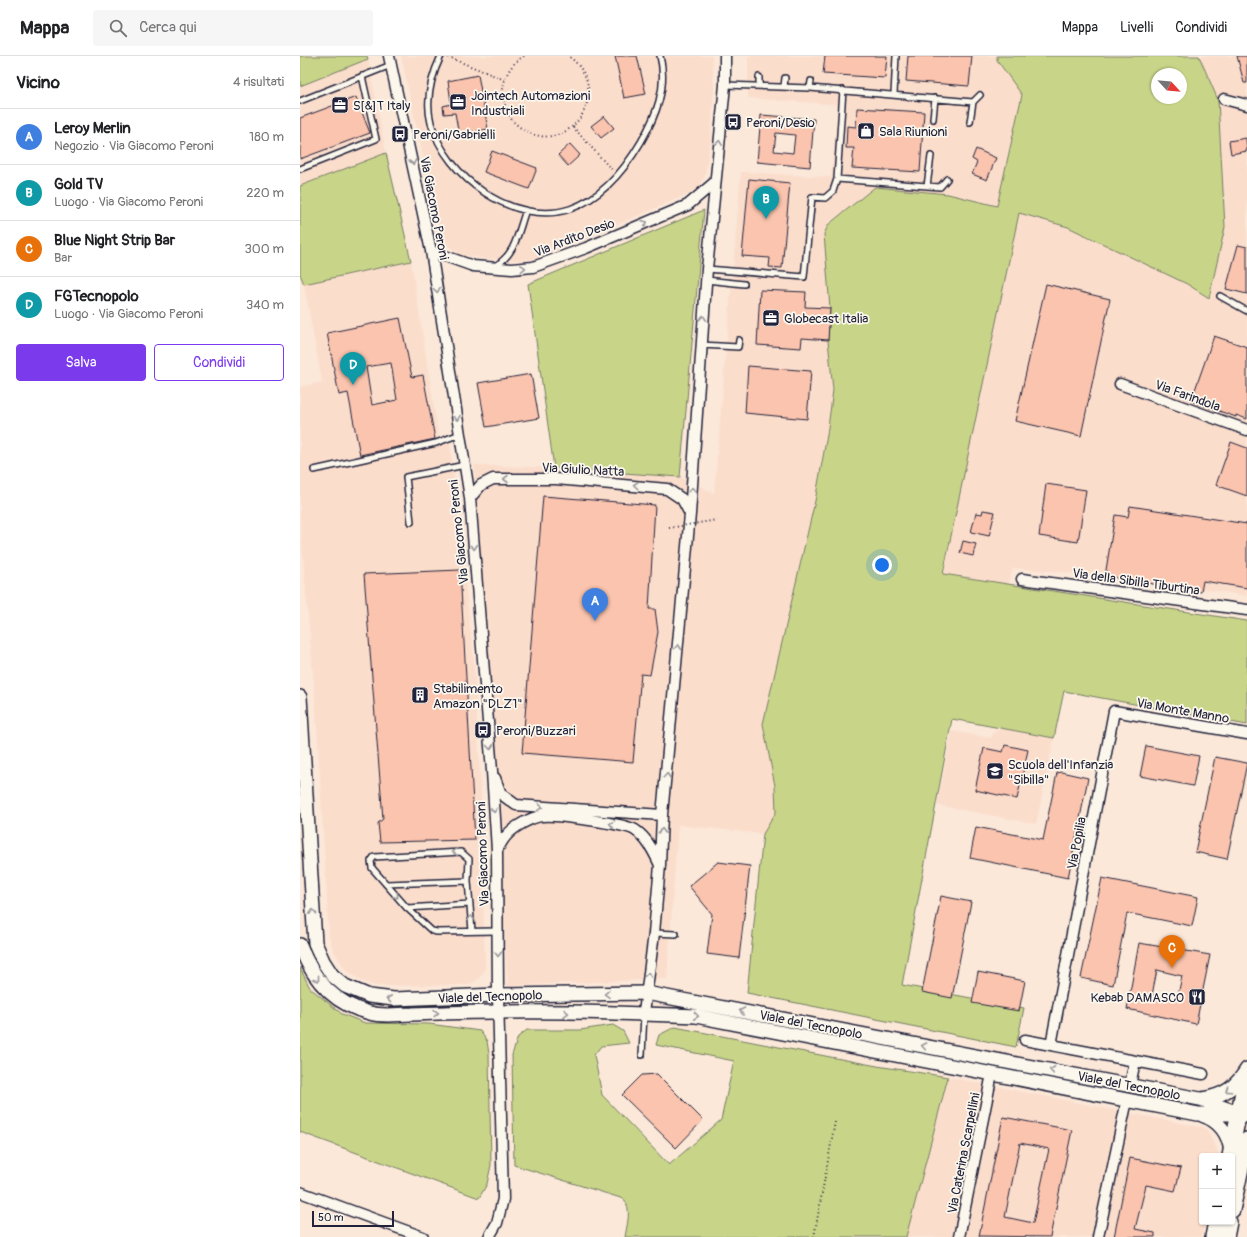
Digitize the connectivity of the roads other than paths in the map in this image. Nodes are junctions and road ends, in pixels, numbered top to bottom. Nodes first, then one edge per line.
1 (440, 56) edge
2 (660, 56) edge
3 (725, 56) edge
4 (896, 56) edge
5 (390, 60) edge
6 (362, 76) junction
7 (759, 77) dead end
8 (785, 78) dead end
9 (811, 81) dead end
10 (725, 85) junction
11 (759, 86) junction
12 (784, 86) junction
13 (810, 88) junction
14 (843, 90) junction
15 (894, 94) junction
16 (980, 95) dead end
17 (935, 98) junction
18 (1224, 99) dead end
19 (300, 101) edge
20 (973, 102) junction
21 (1247, 105) edge
22 (933, 119) dead end
23 (970, 122) dead end
24 (931, 156) dead end
25 (300, 169) edge
26 (837, 179) junction
27 (947, 180) dead end
28 (715, 182) junction
29 (927, 186) junction
30 (526, 210) junction
31 (431, 252) junction
32 (492, 268) junction
33 (707, 269) junction
34 (706, 280) junction
35 (744, 284) dead end
36 (1220, 296) dead end
37 (1247, 311) edge
38 (739, 340) dead end
39 (702, 346) junction
40 (1120, 384) dead end
41 (1247, 430) edge
42 (460, 434) junction
43 (464, 465) junction
44 (314, 470) dead end
45 (470, 498) junction
46 (690, 514) junction
47 (411, 522) dead end
48 (1022, 579) dead end
49 (1247, 610) edge
50 (300, 697) edge
51 (1114, 711) joint
52 (1247, 734) edge
53 (492, 771) junction
54 (662, 815) junction
55 (497, 850) junction
56 (660, 865) junction
57 (468, 881) junction
58 (386, 884) junction
59 (470, 904) junction
60 (407, 908) junction
61 (472, 931) junction
62 (497, 931) junction
63 (654, 933) junction
64 (676, 934) dead end
65 (300, 945) edge
66 (646, 993) junction
67 (498, 995) junction
68 (498, 1012) junction
69 (644, 1013) junction
70 (1025, 1040) dead end
71 (1051, 1045) junction
72 (642, 1055) dead end
73 (1135, 1061) junction
74 (1247, 1070) edge
75 (992, 1074) junction
76 (1203, 1074) dead end
77 (1130, 1085) junction
78 (1200, 1099) junction
79 (1127, 1100) junction
80 (1198, 1114) junction
81 (1243, 1115) edge
82 (1247, 1140) edge
83 (1230, 1153) edge
84 (1230, 1153) edge
85 (300, 1192) edge
86 (1235, 1196) edge
87 (1215, 1225) edge
88 (1228, 1225) edge
89 (423, 1237) edge
90 (489, 1237) edge
91 (960, 1237) edge
92 (1098, 1237) edge
93 (1213, 1237) edge
94 (1226, 1237) edge

1 - 30 lane
2 - 30 lane
3 - 10 street
4 - 15 lane
5 - 6 lane
5 -> 31 street, Via Giacomo Peroni
6 - 19 lane
6 - 25 lane
7 - 11 lane
8 - 12 lane
9 - 13 lane
10 - 11 lane
28 -> 10 street
11 - 12 lane
12 - 13 lane
13 - 14 lane
14 - 15 lane
14 - 26 lane
15 - 17 lane
16 - 20 lane
17 - 20 lane
17 - 22 lane
18 - 21 street
20 - 23 lane
24 - 29 lane
26 - 29 lane
26 - 33 lane
27 - 29 lane
32 -> 28 street, Via Ardito Desio
28 - 33 street
30 - 32 lane
31 - 32 street, Via Ardito Desio
31 -> 42 street, Via Giacomo Peroni
33 - 34 street
34 - 35 lane
39 -> 34 street
36 - 37 lane
38 - 39 lane
46 -> 39 street
40 - 41 street, Via Farindola
42 - 43 street, Via Giacomo Peroni
42 - 44 lane
43 - 45 street, Via Giacomo Peroni
43 - 47 lane
46 -> 45 street, Via Giulio Natta
45 -> 53 street, Via Giacomo Peroni
54 -> 46 street
48 - 49 street, Via della Sibilla Tiburtina
67 -> 50 main road, Viale del Tecnopolo
51 - 52 street, Via Monte Manno
51 - 71 street, Via Popilia
53 -> 54 street
53 -> 55 street, Via Giacomo Peroni
56 -> 54 street
56 -> 55 street
55 - 62 street, Via Giacomo Peroni
56 - 63 street
57 - 58 lane
57 -> 58 lane
57 - 59 lane
58 -> 60 lane
59 - 60 lane
61 -> 59 lane
60 - 61 lane
61 - 62 lane
62 -> 67 street, Via Giacomo Peroni
63 - 64 lane
66 -> 63 street
65 -> 68 main road, Viale del Tecnopolo
66 -> 67 main road, Viale del Tecnopolo
66 - 69 street
77 -> 66 main road, Viale del Tecnopolo
67 - 68 street, Via Giacomo Peroni
68 -> 69 main road, Viale del Tecnopolo
68 - 90 street, Via Giacomo Peroni
69 - 72 lane
69 -> 75 main road, Viale del Tecnopolo
70 - 71 street
71 - 73 street
73 - 76 street
73 - 77 street
74 -> 78 main road
74 - 81 main road
75 - 79 main road, Viale del Tecnopolo
75 - 91 street, Via Caterina Scarpellini
77 - 78 main road, Viale del Tecnopolo
78 - 81 main road, Viale del Tecnopolo
79 - 80 main road, Viale del Tecnopolo
79 - 92 street
80 - 81 main road, Viale del Tecnopolo
80 - 84 main road
81 - 83 main road
82 - 86 main road
85 - 89 street
87 - 93 main road
88 - 94 main road

